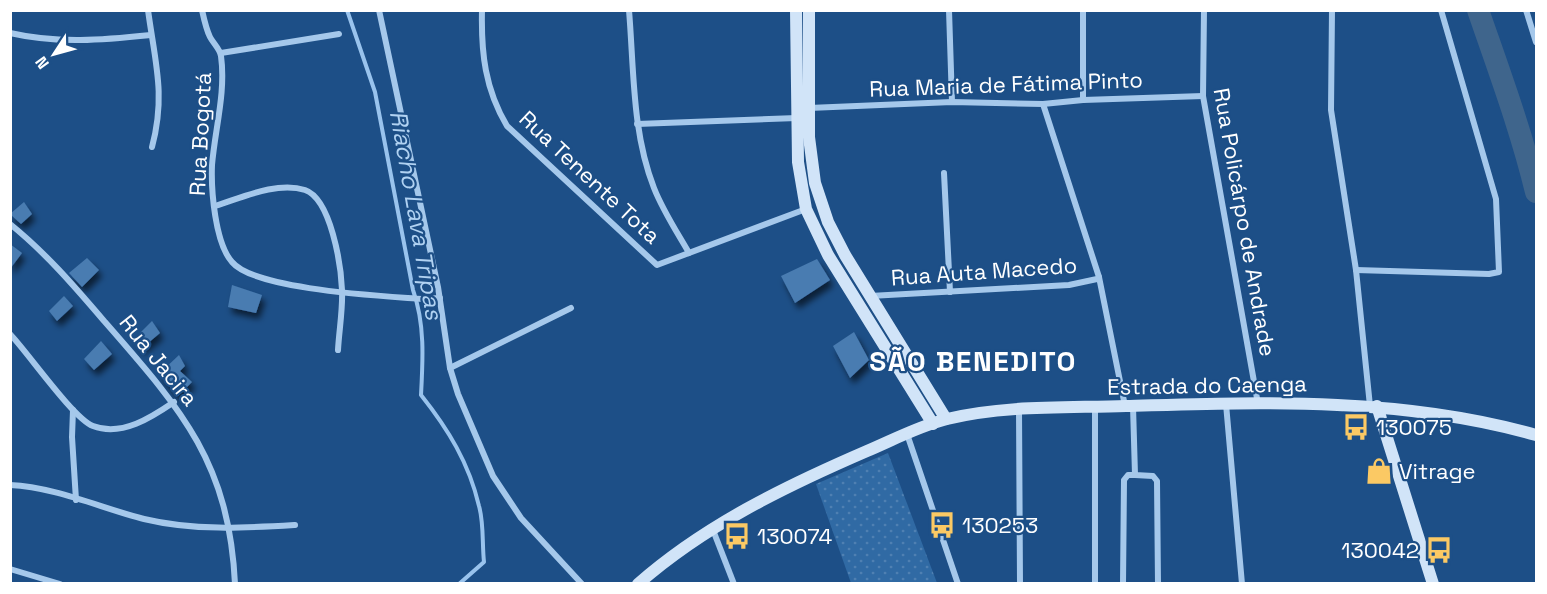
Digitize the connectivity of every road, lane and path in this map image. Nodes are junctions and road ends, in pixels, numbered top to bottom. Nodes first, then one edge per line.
1 (148, 10) edge
2 (202, 10) edge
3 (379, 10) edge
4 (482, 10) edge
5 (629, 10) edge
6 (796, 10) edge
7 (809, 10) edge
8 (949, 10) edge
9 (1083, 10) edge
10 (1204, 10) edge
11 (1332, 10) edge
12 (1441, 10) edge
13 (1526, 10) edge
14 (10, 33) edge
15 (339, 34) dead end
16 (151, 35) junction
17 (1536, 39) edge
18 (221, 53) junction
19 (1203, 96) junction
20 (1083, 100) junction
21 (952, 102) junction
22 (1044, 104) junction
23 (810, 108) junction
24 (798, 118) junction
25 (637, 124) junction
26 (152, 147) dead end
27 (944, 173) dead end
28 (214, 206) junction
29 (806, 209) junction
30 (10, 224) edge
31 (689, 253) junction
32 (1356, 270) junction
33 (1099, 277) junction
34 (342, 291) junction
35 (950, 292) junction
36 (870, 296) junction
37 (440, 298) junction
38 (571, 308) dead end
39 (10, 334) edge
40 (338, 350) dead end
41 (450, 368) junction
42 (174, 402) junction
43 (1226, 404) junction
44 (1258, 404) junction
45 (1129, 406) junction
46 (1374, 406) junction
47 (1095, 407) junction
48 (73, 410) junction
49 (1019, 410) junction
50 (940, 422) junction
51 (907, 434) junction
52 (1533, 434) edge
53 (1135, 475) junction
54 (10, 485) edge
55 (76, 500) junction
56 (295, 525) dead end
57 (231, 529) junction
58 (713, 530) junction
59 (10, 569) edge
60 (60, 584) edge
61 (235, 584) edge
62 (582, 584) edge
63 (638, 584) edge
64 (734, 584) edge
65 (958, 584) edge
66 (1020, 584) edge
67 (1095, 584) edge
68 (1123, 584) edge
69 (1158, 584) edge
70 (1242, 584) edge
71 (1433, 584) edge

1 - 16 street
2 - 18 street, Rua Bogotá
3 - 37 street
4 - 31 street, Rua Tenente Tota
5 - 25 street
6 - 24 main road
7 - 23 main road
8 - 21 street
9 - 20 street
10 - 19 street, Rua Policárpo de Andrade
11 - 32 street
12 - 32 street
13 - 17 street
14 - 16 street
15 - 18 street
16 - 26 street
18 - 28 street, Rua Bogotá
19 - 20 street, Rua Maria de Fátima Pinto
19 - 44 street, Rua Policárpo de Andrade
20 - 22 street, Rua Maria de Fátima Pinto
21 - 22 street, Rua Maria de Fátima Pinto
21 - 23 street, Rua Maria de Fátima Pinto
22 - 33 street, Rua Auta Macedo
23 - 36 main road
24 - 25 street
24 - 29 main road
25 - 31 street
27 - 35 street
28 - 34 street, Rua Bogotá
28 - 34 street
29 - 31 street
29 - 50 main road
30 - 42 street, Rua Jacira
32 - 46 street
33 - 35 street, Rua Auta Macedo
33 - 45 street, Rua Auta Macedo
34 - 37 street, Rua Bogotá
34 - 40 street
35 - 36 street, Rua Auta Macedo
36 - 50 main road
37 - 41 street
38 - 41 street
39 - 48 street
41 - 62 street
42 - 48 street
42 - 57 street, Rua Jacira
43 - 44 main road, Estrada do Caenga
43 - 45 main road, Estrada do Caenga
43 - 70 street
44 - 46 main road, Estrada do Caenga
45 - 47 main road, Estrada do Caenga
45 - 53 street, Rua Auta Macedo
46 - 52 main road, Estrada do Caenga
46 - 71 main road
47 - 49 main road, Estrada do Caenga
47 - 67 street
48 - 55 street
49 - 50 main road, Estrada do Caenga
49 - 66 street
50 - 51 main road, Estrada do Caenga
51 - 58 main road, Estrada do Caenga
51 - 65 street
53 - 68 street
53 - 69 street
54 - 55 street
55 - 57 street
56 - 57 street
57 - 61 street, Rua Jacira
58 - 63 main road, Estrada do Caenga
58 - 64 street
59 - 60 street

